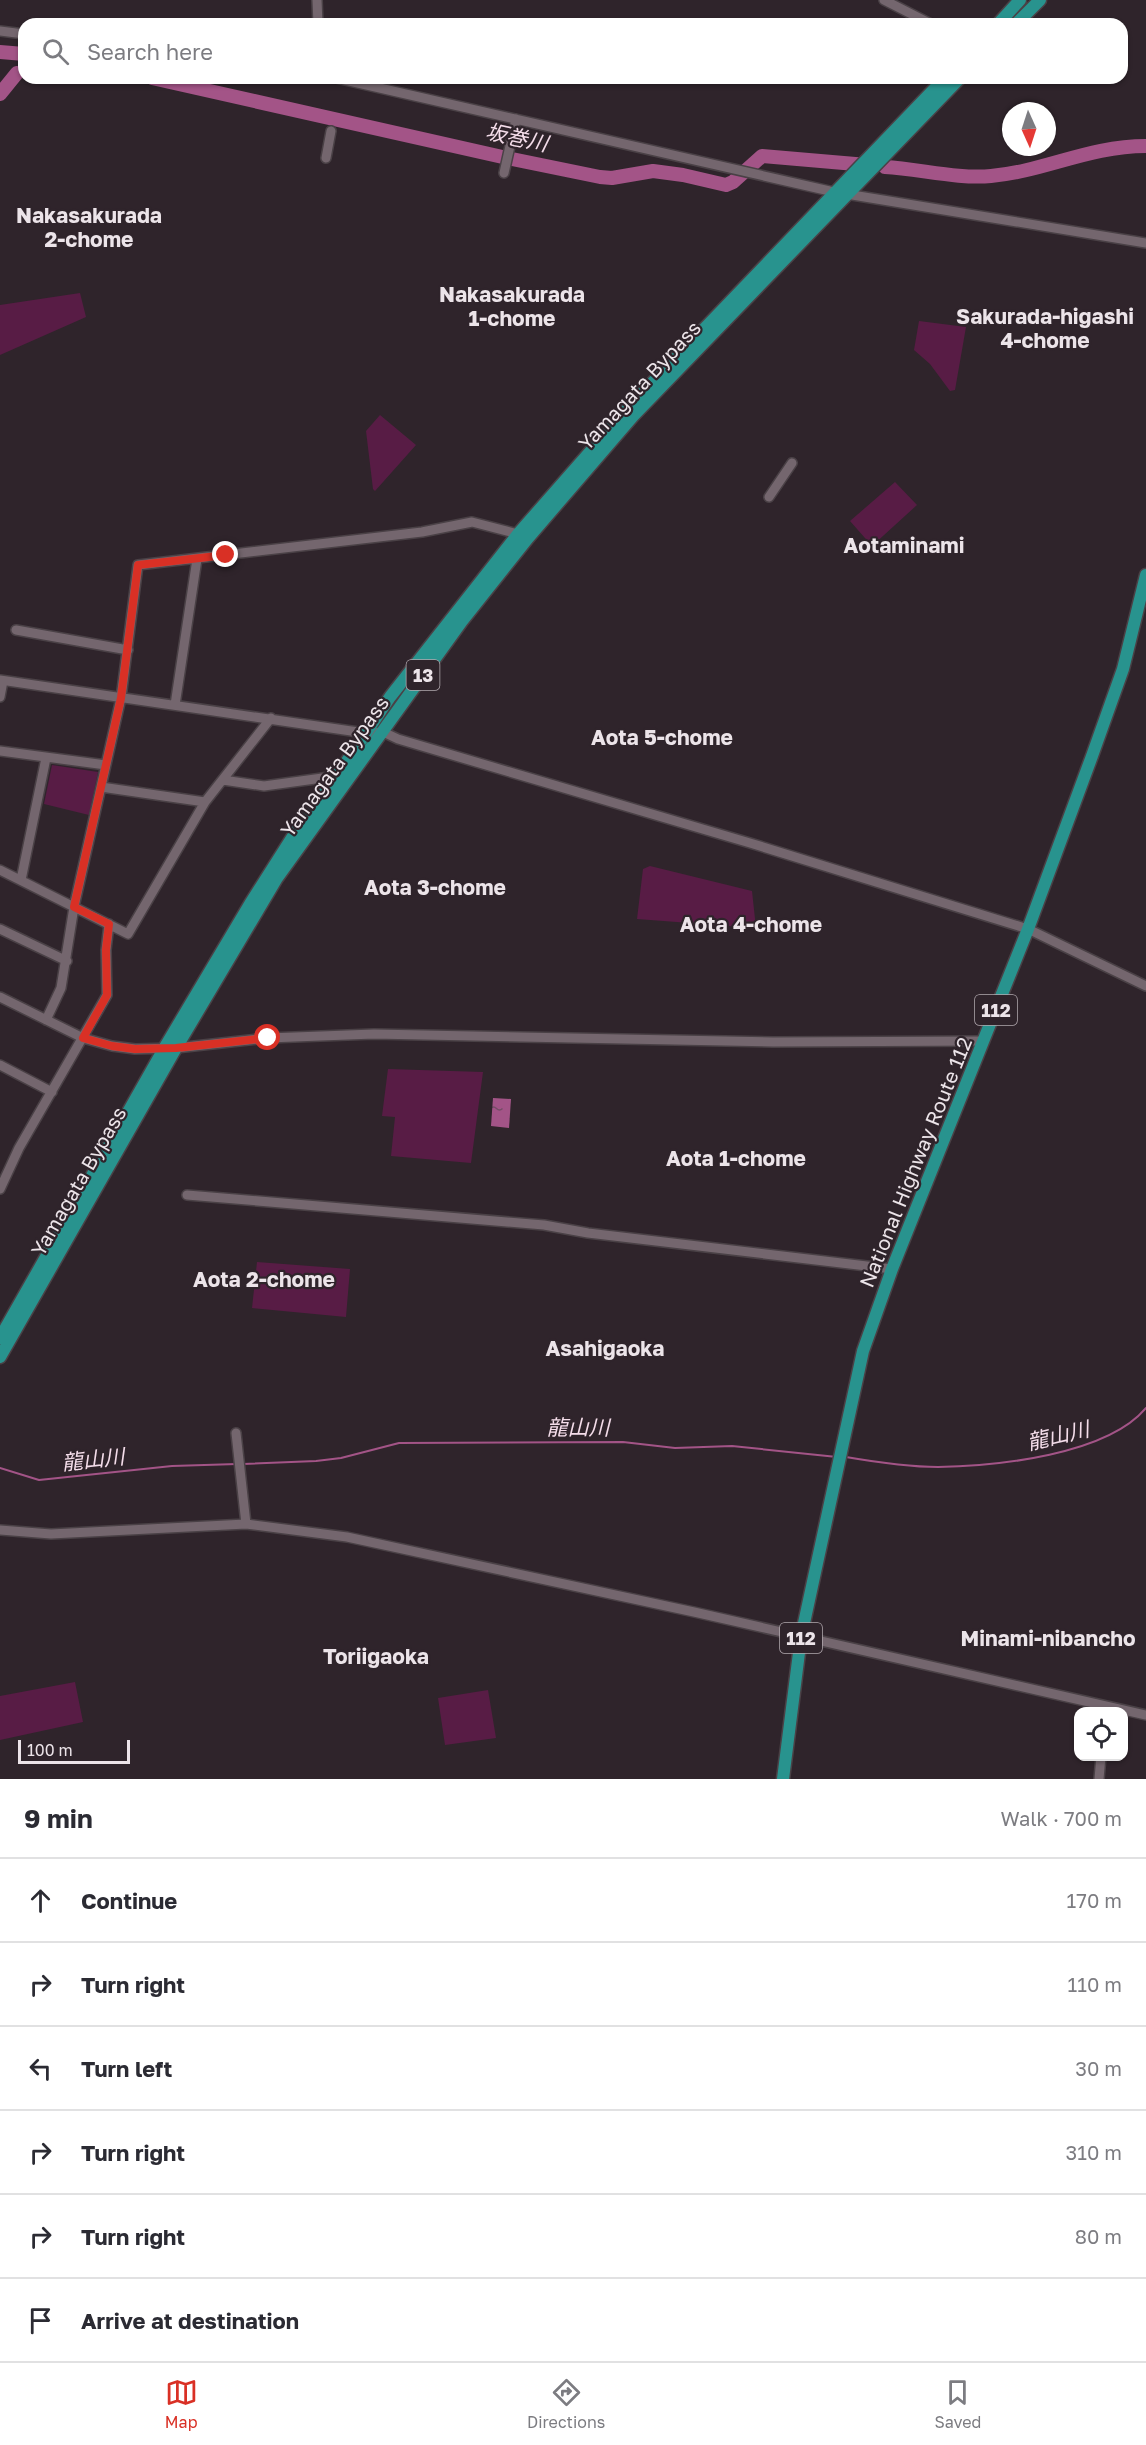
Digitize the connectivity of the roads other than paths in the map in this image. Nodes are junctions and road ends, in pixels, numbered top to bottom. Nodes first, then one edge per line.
1 (317, 0) edge
2 (884, 0) edge
3 (1019, 0) edge
4 (1033, 0) edge
5 (1040, 0) edge
6 (318, 18) edge
7 (919, 18) edge
8 (1003, 18) edge
9 (1016, 18) edge
10 (1022, 18) edge
11 (0, 31) edge
12 (18, 33) edge
13 (362, 84) edge
14 (939, 84) edge
15 (954, 84) edge
16 (516, 119) junction
17 (331, 131) dead end
18 (326, 158) dead end
19 (504, 172) dead end
20 (834, 192) junction
21 (849, 194) junction
22 (1146, 243) edge
23 (792, 463) dead end
24 (769, 498) dead end
25 (518, 534) junction
26 (197, 559) junction
27 (1146, 575) edge
28 (16, 630) dead end
29 (128, 650) junction
30 (1, 681) edge
31 (0, 697) edge
32 (121, 698) junction
33 (175, 705) junction
34 (271, 718) junction
35 (383, 732) junction
36 (365, 733) junction
37 (0, 751) edge
38 (46, 758) junction
39 (106, 765) junction
40 (337, 776) junction
41 (223, 780) junction
42 (101, 787) junction
43 (205, 802) junction
44 (0, 870) edge
45 (21, 880) junction
46 (74, 907) junction
47 (109, 924) junction
48 (0, 929) edge
49 (1028, 929) junction
50 (67, 962) junction
51 (1146, 986) edge
52 (0, 997) edge
53 (46, 1020) junction
54 (83, 1038) junction
55 (984, 1041) junction
56 (170, 1047) junction
57 (0, 1065) edge
58 (52, 1092) junction
59 (0, 1189) edge
60 (187, 1195) dead end
61 (892, 1269) junction
62 (2, 1333) edge
63 (0, 1357) edge
64 (236, 1433) dead end
65 (246, 1524) junction
66 (0, 1530) edge
67 (801, 1638) junction
68 (1096, 1707) edge
69 (1128, 1712) edge
70 (1146, 1715) edge
71 (1101, 1761) edge
72 (783, 1779) edge
73 (1099, 1779) edge

1 - 6 street
2 - 7 street
3 - 8 highway
4 - 9 highway
5 - 10 highway
11 - 12 street
13 - 16 street
14 - 20 highway, Yamagata Bypass / 13
15 - 21 highway, Yamagata Bypass / 13
16 - 19 street
16 - 20 street
17 - 18 street
20 - 21 street
20 - 25 highway, Yamagata Bypass / 13
21 - 22 street
21 - 35 highway, Yamagata Bypass / 13
23 - 24 street
25 - 26 street
25 - 36 highway, Yamagata Bypass / 13
26 - 29 street
26 - 33 street
27 - 49 highway, National Highway Route 112 / 112
28 - 29 street
29 - 32 street
30 - 31 street
30 - 32 street
32 - 33 street
32 - 39 street
33 - 34 street
34 - 36 street
34 - 41 street
35 - 36 street
35 - 49 street
35 - 56 highway, Yamagata Bypass / 13
36 - 40 highway, Yamagata Bypass / 13
37 - 38 street
38 - 39 street
38 - 45 street
39 - 42 street
40 - 41 street
40 - 56 highway, Yamagata Bypass / 13
41 - 43 street
42 - 43 street
42 - 46 street
43 - 47 street
44 - 45 street
45 - 46 street
46 - 47 street
46 - 50 street
47 - 54 street
48 - 50 street
49 - 51 street
49 - 55 highway, National Highway Route 112 / 112
50 - 53 street
52 - 53 street
53 - 54 street
54 - 56 street
54 - 58 street
55 - 56 street
55 - 61 highway, National Highway Route 112 / 112
56 - 62 highway, Yamagata Bypass / 13
56 - 63 highway, Yamagata Bypass / 13
57 - 58 street
58 - 59 street
60 - 61 street
61 - 67 highway, National Highway Route 112 / 112
64 - 65 street
65 - 66 street
65 - 67 street
67 - 68 street
67 - 72 highway, National Highway Route 112 / 112
69 - 70 street
71 - 73 street

